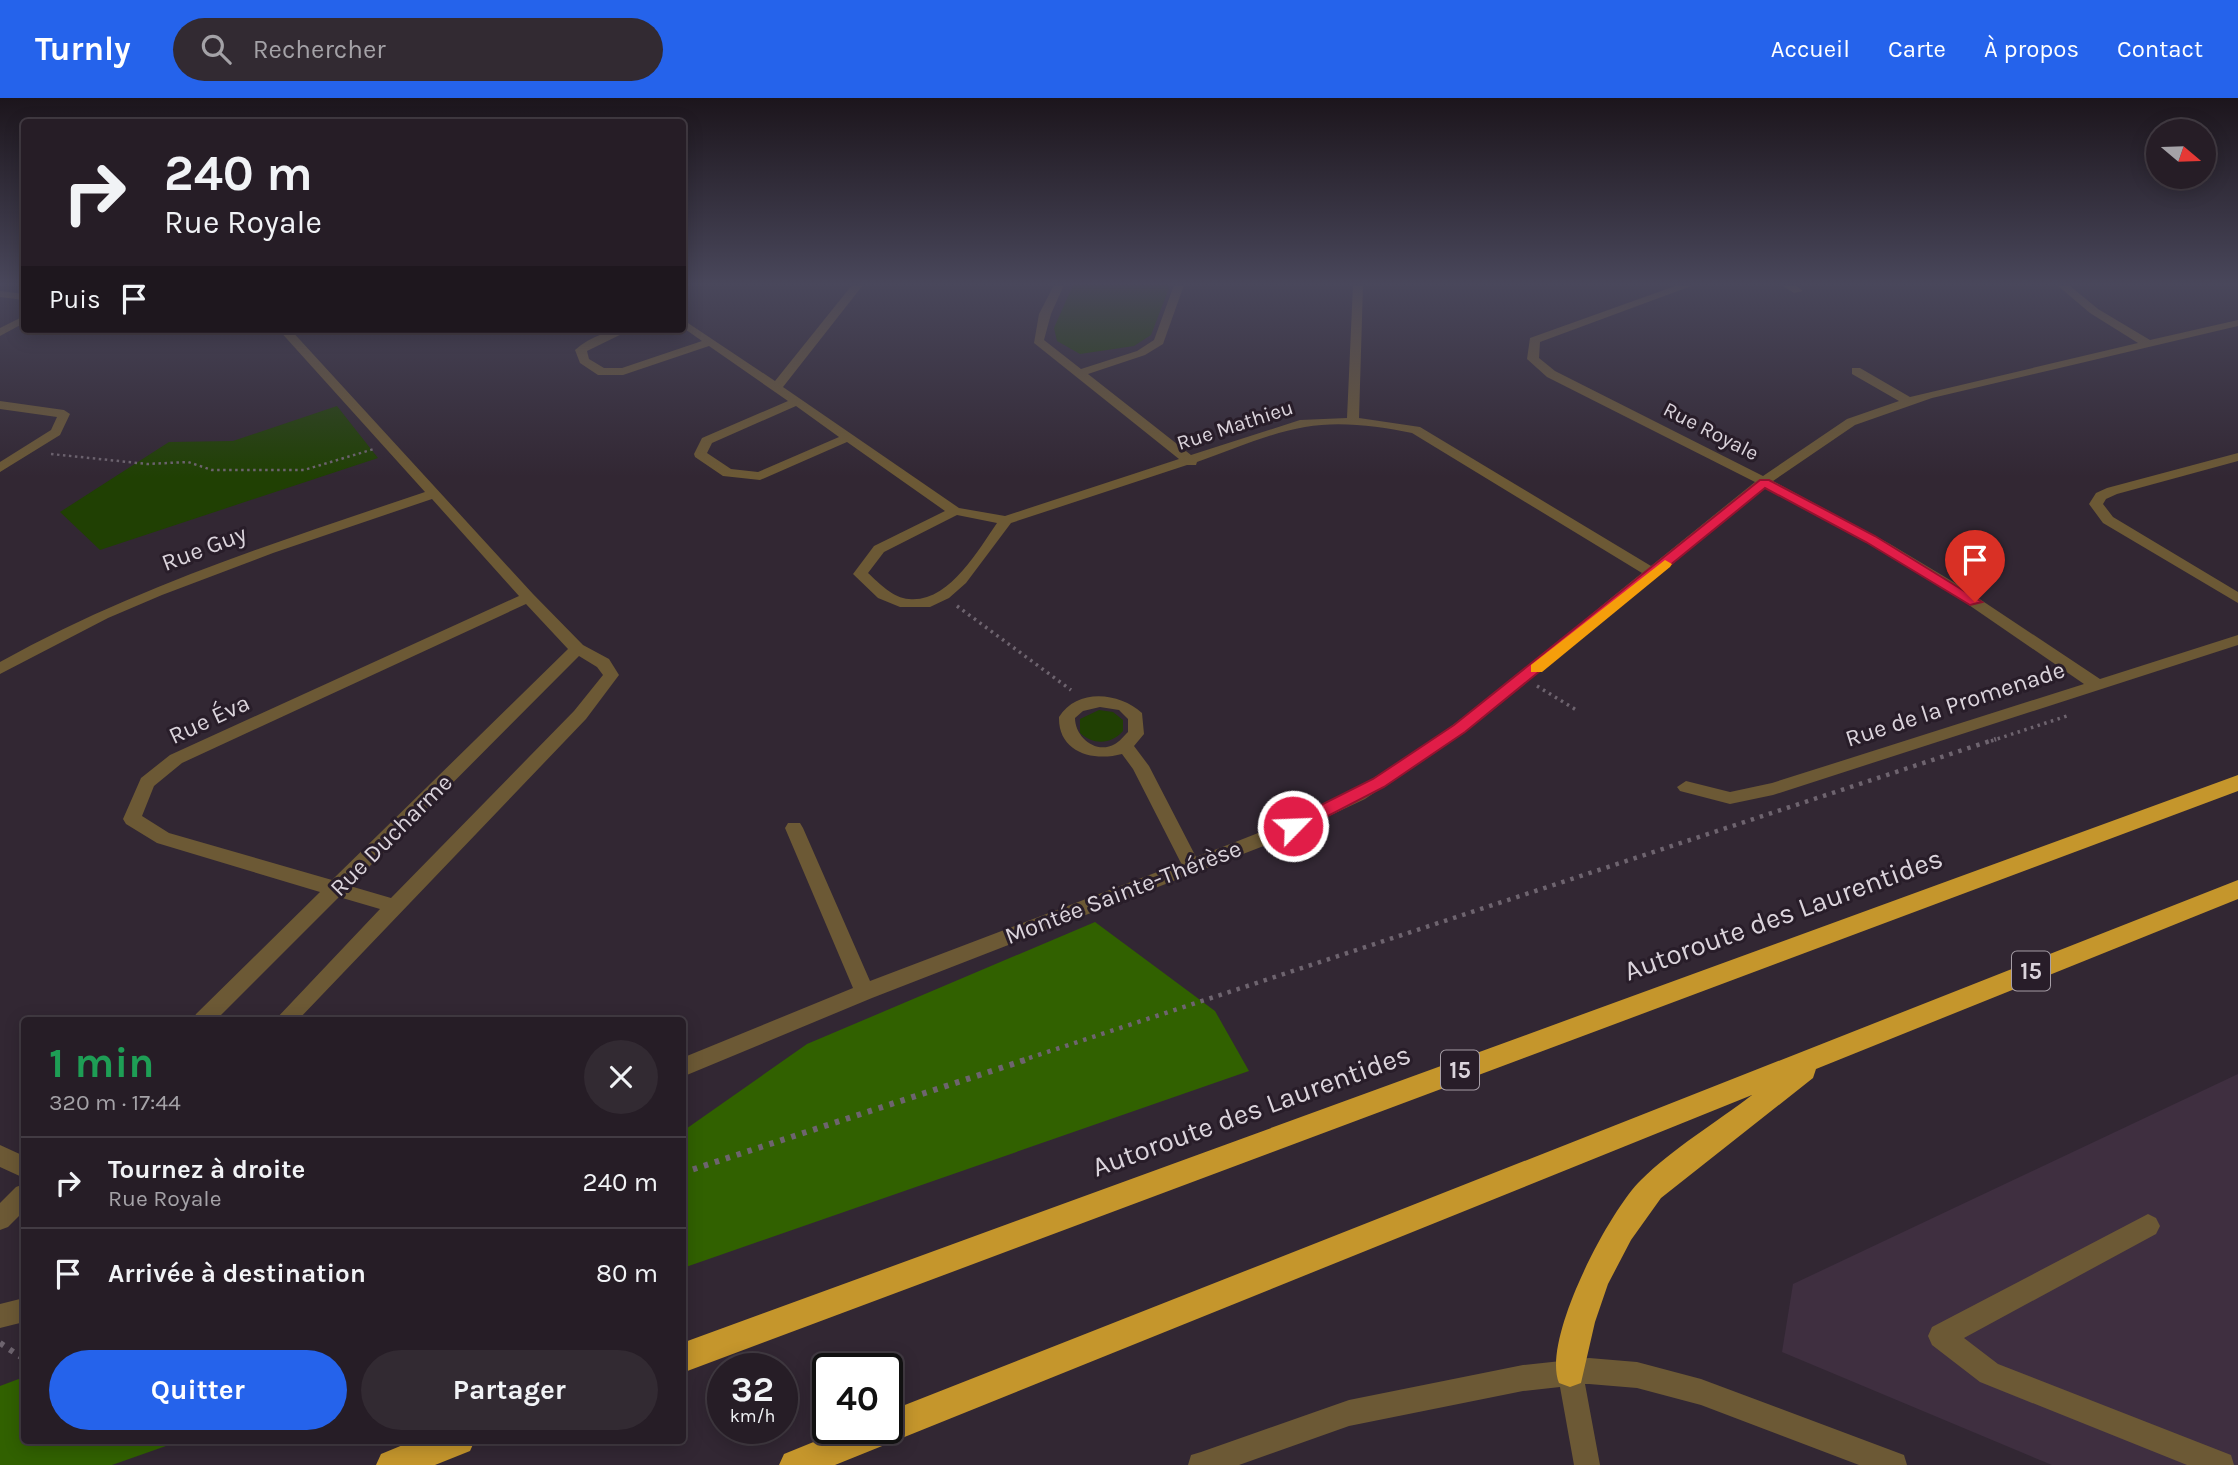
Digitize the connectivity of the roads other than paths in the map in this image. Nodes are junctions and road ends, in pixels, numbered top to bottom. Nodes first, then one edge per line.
1 (302, 349) edge
2 (583, 349) edge
3 (690, 349) edge
4 (721, 349) edge
5 (807, 349) edge
6 (1047, 349) edge
7 (1149, 349) edge
8 (1356, 349) edge
9 (1534, 349) edge
10 (2123, 349) edge
11 (1856, 371) dead end
12 (1077, 373) junction
13 (777, 387) junction
14 (797, 401) junction
15 (1908, 401) junction
16 (0, 405) edge
17 (1353, 422) junction
18 (849, 437) junction
19 (2238, 457) edge
20 (1191, 462) junction
21 (0, 468) edge
22 (1764, 482) junction
23 (434, 494) junction
24 (955, 510) junction
25 (1006, 520) junction
26 (1653, 573) junction
27 (528, 597) junction
28 (2238, 598) edge
29 (2238, 640) edge
30 (577, 649) junction
31 (0, 669) edge
32 (2096, 684) junction
33 (1125, 746) dead end
34 (2238, 783) edge
35 (1686, 787) dead end
36 (793, 828) dead end
37 (1191, 865) junction
38 (338, 888) junction
39 (2238, 889) edge
40 (397, 907) junction
41 (865, 992) junction
42 (206, 1017) edge
43 (288, 1017) edge
44 (1825, 1054) junction
45 (686, 1066) edge
46 (0, 1156) edge
47 (21, 1166) edge
48 (21, 1198) edge
49 (0, 1219) edge
50 (2148, 1226) dead end
51 (21, 1311) edge
52 (0, 1316) edge
53 (686, 1357) edge
54 (1570, 1372) junction
55 (448, 1444) edge
56 (392, 1465) edge
57 (795, 1465) edge
58 (1200, 1465) edge
59 (1587, 1465) edge
60 (1894, 1465) edge
61 (2221, 1465) edge

1 - 23 street
2 - 3 street
4 - 13 street, Rue Mathieu
5 - 13 street
6 - 12 street
7 - 12 street
8 - 17 street
9 - 22 street, Rue Royale
10 - 15 street, Montée Sainte-Thérèse
11 - 15 street
12 - 20 street
13 - 14 street, Rue Mathieu
14 - 18 street, Rue Mathieu
14 - 18 street
15 - 22 street, Montée Sainte-Thérèse
16 - 21 street
17 - 20 street, Rue Mathieu
17 - 26 street, Rue Mathieu
18 - 24 street, Rue Mathieu
19 - 28 street
20 - 25 street, Rue Mathieu
22 - 26 street, Montée Sainte-Thérèse
22 - 32 street, Rue Royale
23 - 27 street
23 - 31 street, Rue Guy
24 - 25 street, Rue Mathieu
24 - 25 street
26 - 37 street, Montée Sainte-Thérèse
27 - 30 street
27 - 38 street, Rue Éva
29 - 32 street, Rue de la Promenade
30 - 38 street, Rue Ducharme
30 - 40 street
32 - 35 street, Rue de la Promenade
33 - 37 street
34 - 53 highway, Autoroute des Laurentides / 15
36 - 41 street
37 - 41 street, Montée Sainte-Thérèse
38 - 40 street
38 - 42 street, Rue Ducharme
39 - 44 highway, 15
40 - 43 street
41 - 45 street, Montée Sainte-Thérèse
44 - 54 highway
44 - 57 highway, 15
46 - 47 street
48 - 49 street
50 - 61 street
51 - 52 street
54 - 58 street
54 - 59 street
54 - 60 street
55 - 56 highway

